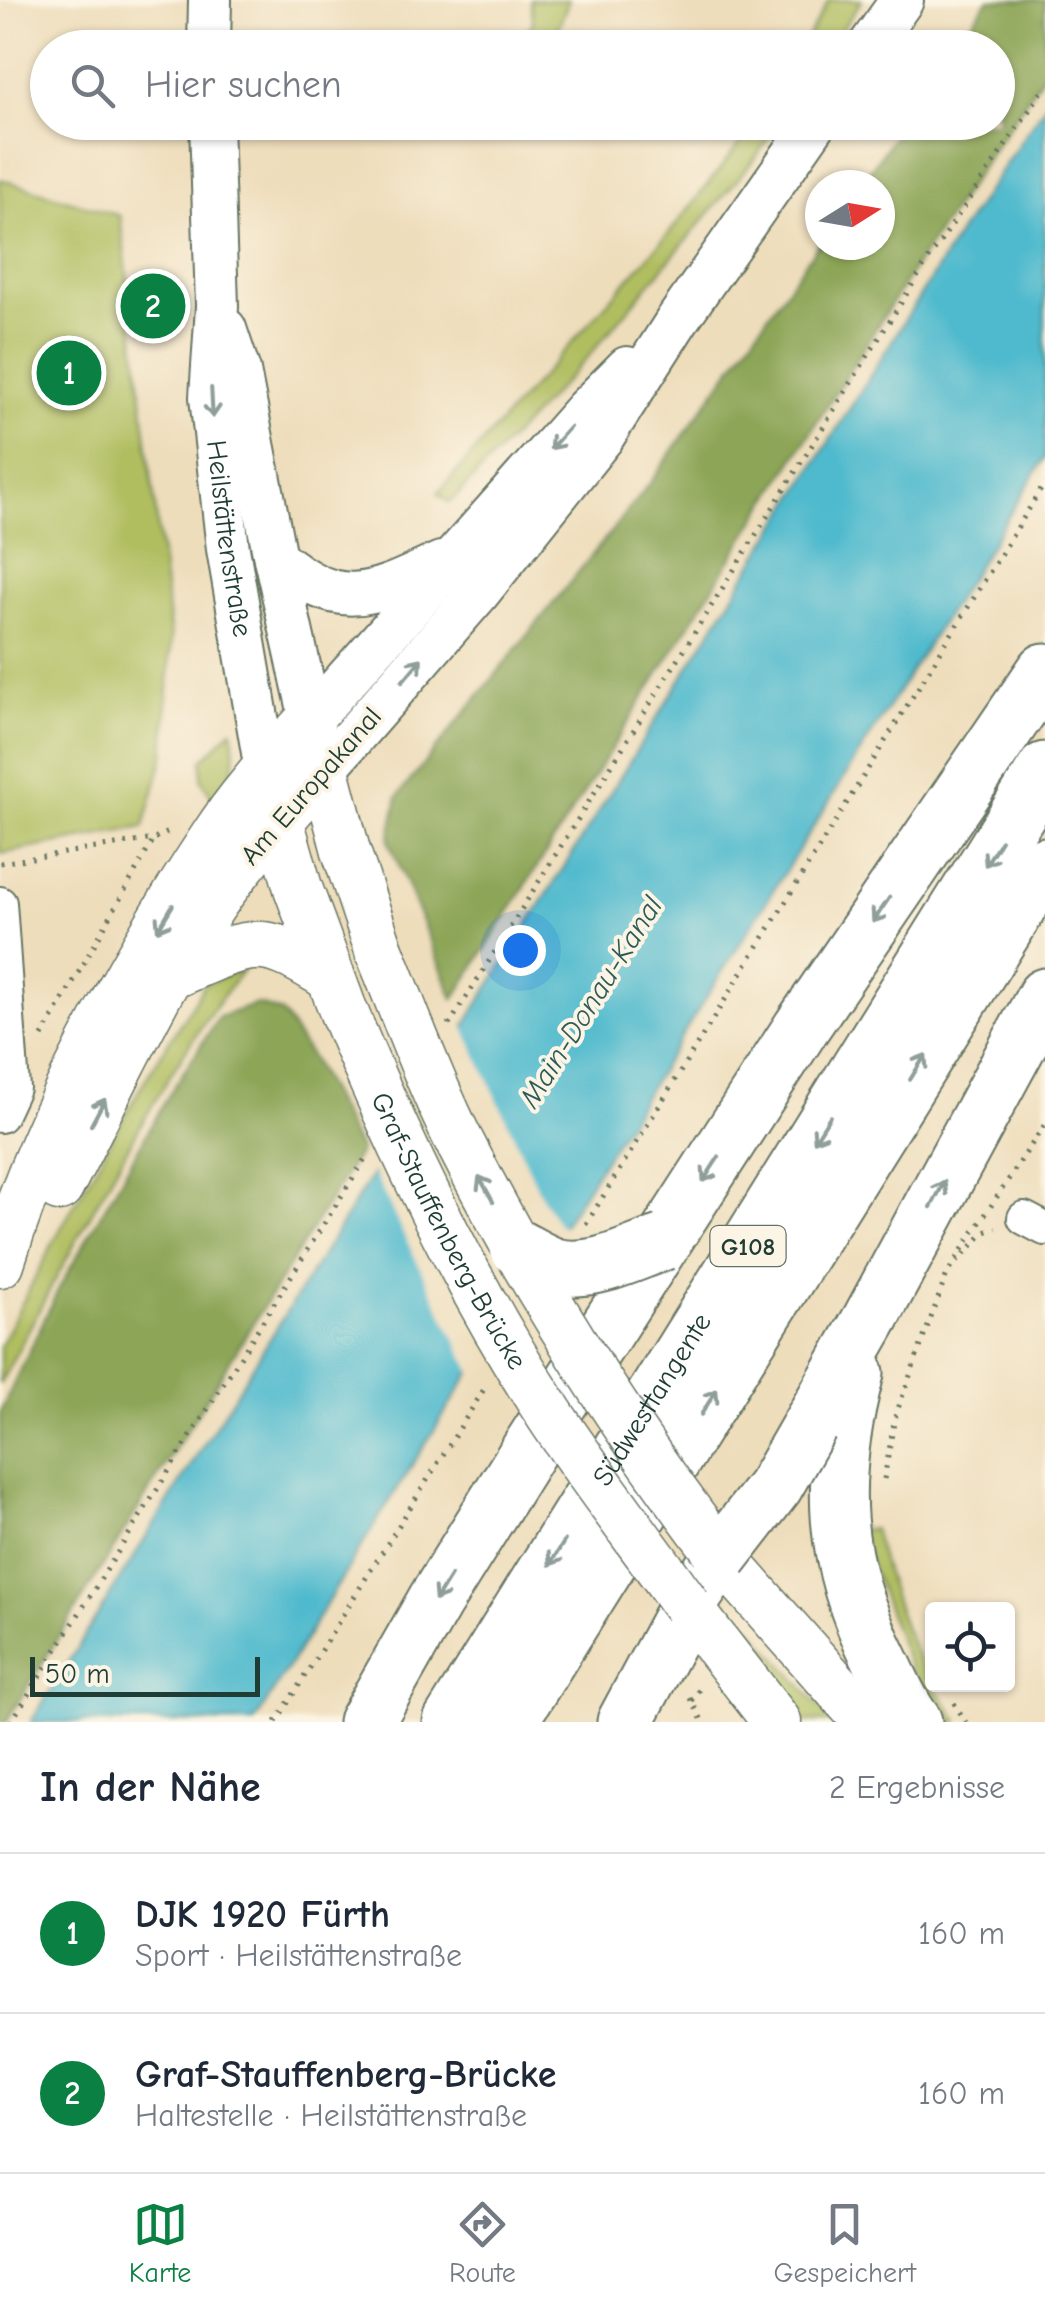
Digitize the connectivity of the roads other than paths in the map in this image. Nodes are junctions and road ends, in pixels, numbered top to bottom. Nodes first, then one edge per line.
1 (210, 0) edge
2 (902, 0) edge
3 (209, 30) edge
4 (881, 30) edge
5 (212, 140) edge
6 (803, 140) edge
7 (217, 306) junction
8 (678, 320) junction
9 (275, 558) junction
10 (451, 559) junction
11 (1045, 670) edge
12 (311, 719) junction
13 (266, 770) junction
14 (324, 770) junction
15 (1045, 770) edge
16 (279, 821) junction
17 (1045, 865) edge
18 (0, 903) edge
19 (171, 975) junction
20 (336, 993) junction
21 (1045, 996) edge
22 (6, 1102) edge
23 (664, 1242) junction
24 (518, 1248) junction
25 (0, 1263) edge
26 (0, 1289) edge
27 (871, 1318) junction
28 (586, 1365) junction
29 (552, 1418) junction
30 (726, 1563) junction
31 (687, 1606) junction
32 (662, 1700) edge
33 (366, 1722) edge
34 (452, 1722) edge
35 (509, 1722) edge
36 (777, 1722) edge
37 (868, 1722) edge
38 (914, 1722) edge

1 - 3 street
2 - 4 street
5 - 7 street, Heilstättenstraße
6 - 8 street, Am Europakanal
7 - 9 street, Heilstättenstraße
7 -> 13 street, Heilstättenstraße
8 -> 10 street, Am Europakanal
14 -> 8 street, Am Europakanal
9 - 10 street
9 - 12 street, Heilstättenstraße
10 - 12 street, Am Europakanal
11 -> 23 highway
12 - 13 main road, Am Europakanal
12 - 14 main road, Graf-Stauffenberg-Brücke
13 - 16 main road, Graf-Stauffenberg-Brücke
13 -> 25 main road, Am Europakanal
14 - 16 main road, Am Europakanal
24 -> 14 main road, Graf-Stauffenberg-Brücke, bridge
15 -> 34 highway, Südwesttangente / G108
16 - 19 main road, Am Europakanal
16 - 20 main road, Graf-Stauffenberg-Brücke
35 -> 17 highway, Südwesttangente / G108
18 - 22 street
19 - 20 main road
26 -> 19 main road, Am Europakanal
20 - 29 main road, Graf-Stauffenberg-Brücke, bridge
27 -> 21 highway
23 - 24 highway, bridge
23 - 28 highway
24 - 28 main road, Graf-Stauffenberg-Brücke, bridge
27 - 30 highway, bridge
27 - 38 highway
28 - 29 highway
28 - 30 main road, Graf-Stauffenberg-Brücke, bridge
29 - 31 main road, Graf-Stauffenberg-Brücke, bridge
29 -> 33 highway
30 - 31 highway
30 - 37 main road, Graf-Stauffenberg-Brücke
31 - 32 highway
31 - 36 main road, Graf-Stauffenberg-Brücke

